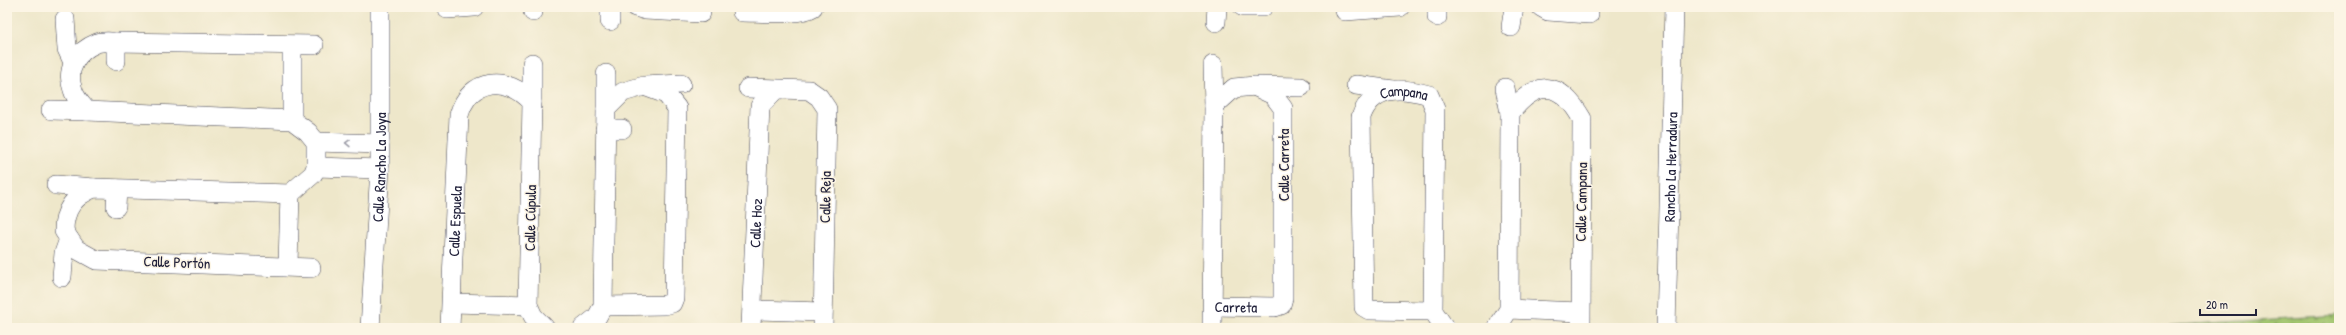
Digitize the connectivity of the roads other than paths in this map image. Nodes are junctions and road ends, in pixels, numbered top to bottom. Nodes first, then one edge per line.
1 (380, 7) edge
2 (474, 7) edge
3 (813, 7) edge
4 (1243, 7) edge
5 (1263, 7) edge
6 (1514, 7) edge
7 (1674, 7) edge
8 (646, 8) edge
9 (1396, 8) edge
10 (1550, 8) edge
11 (448, 9) dead end
12 (783, 9) edge
13 (1345, 11) dead end
14 (742, 12) dead end
15 (701, 14) dead end
16 (1589, 14) dead end
17 (65, 19) dead end
18 (1511, 27) dead end
19 (116, 42) junction
20 (314, 45) dead end
21 (292, 46) junction
22 (116, 61) dead end
23 (73, 62) junction
24 (532, 63) dead end
25 (1213, 65) dead end
26 (606, 74) dead end
27 (681, 84) dead end
28 (1356, 85) dead end
29 (644, 86) junction
30 (1255, 86) junction
31 (1301, 87) dead end
32 (748, 88) dead end
33 (1505, 88) dead end
34 (784, 89) junction
35 (1394, 90) junction
36 (532, 102) junction
37 (1214, 106) junction
38 (606, 109) junction
39 (51, 110) dead end
40 (87, 112) junction
41 (1510, 113) junction
42 (292, 120) junction
43 (316, 142) junction
44 (380, 144) junction
45 (316, 166) junction
46 (380, 169) junction
47 (56, 185) dead end
48 (94, 188) junction
49 (290, 194) junction
50 (69, 239) junction
51 (288, 266) junction
52 (311, 268) dead end
53 (62, 277) dead end
54 (453, 303) junction
55 (528, 305) junction
56 (1281, 305) joint
57 (603, 306) junction
58 (1213, 306) junction
59 (1510, 310) junction
60 (1433, 311) junction
61 (752, 319) edge
62 (823, 320) edge
63 (1580, 320) edge
64 (370, 328) edge
65 (450, 328) edge
66 (545, 328) edge
67 (583, 328) edge
68 (1212, 328) edge
69 (1446, 328) edge
70 (1497, 328) edge
71 (1666, 328) edge

1 - 44 street, Calle Rancho La Joya
2 - 11 street
3 - 12 street
4 - 5 street
6 - 18 street
7 - 71 street, Rancho La Herradura
8 - 15 street
9 - 13 street
10 - 16 street
12 - 14 street
17 - 23 street
19 - 21 street
19 - 22 street
19 - 23 street
20 - 21 street
21 - 42 street
23 - 40 street
24 - 36 street, Calle Cúpula
25 - 37 street
26 - 38 street
27 - 29 street
28 - 35 street
29 - 38 street
29 - 57 street
30 - 31 street
30 - 37 street
30 - 56 street, Calle Carreta
32 - 34 street
33 - 41 street
34 - 61 street, Calle Hoz
34 - 62 street, Calle Reja
35 - 60 street, Campana
35 - 60 street, Campana
36 - 54 street, Calle Espuela
36 - 55 street, Calle Cúpula
37 - 58 street
38 - 57 street
39 - 40 street
40 - 42 street
41 - 59 street
41 - 63 street, Calle Campana
42 - 43 street
44 -> 43 street
43 - 45 street
44 - 46 street, Calle Rancho La Joya
45 - 46 street
45 - 49 street
46 - 64 street, Calle Rancho La Joya
47 - 48 street
48 - 49 street
48 - 50 street
49 - 51 street
50 - 51 street, Calle Portón
50 - 53 street
51 - 52 street, Calle Portón
54 - 55 street
54 - 65 street, Calle Espuela
55 - 66 street
56 - 58 street, Carreta
57 - 67 street
58 - 68 street, Carreta
59 - 63 street, Calle Campana
59 - 70 street
60 - 69 street
61 - 62 street, Calle Hoz

